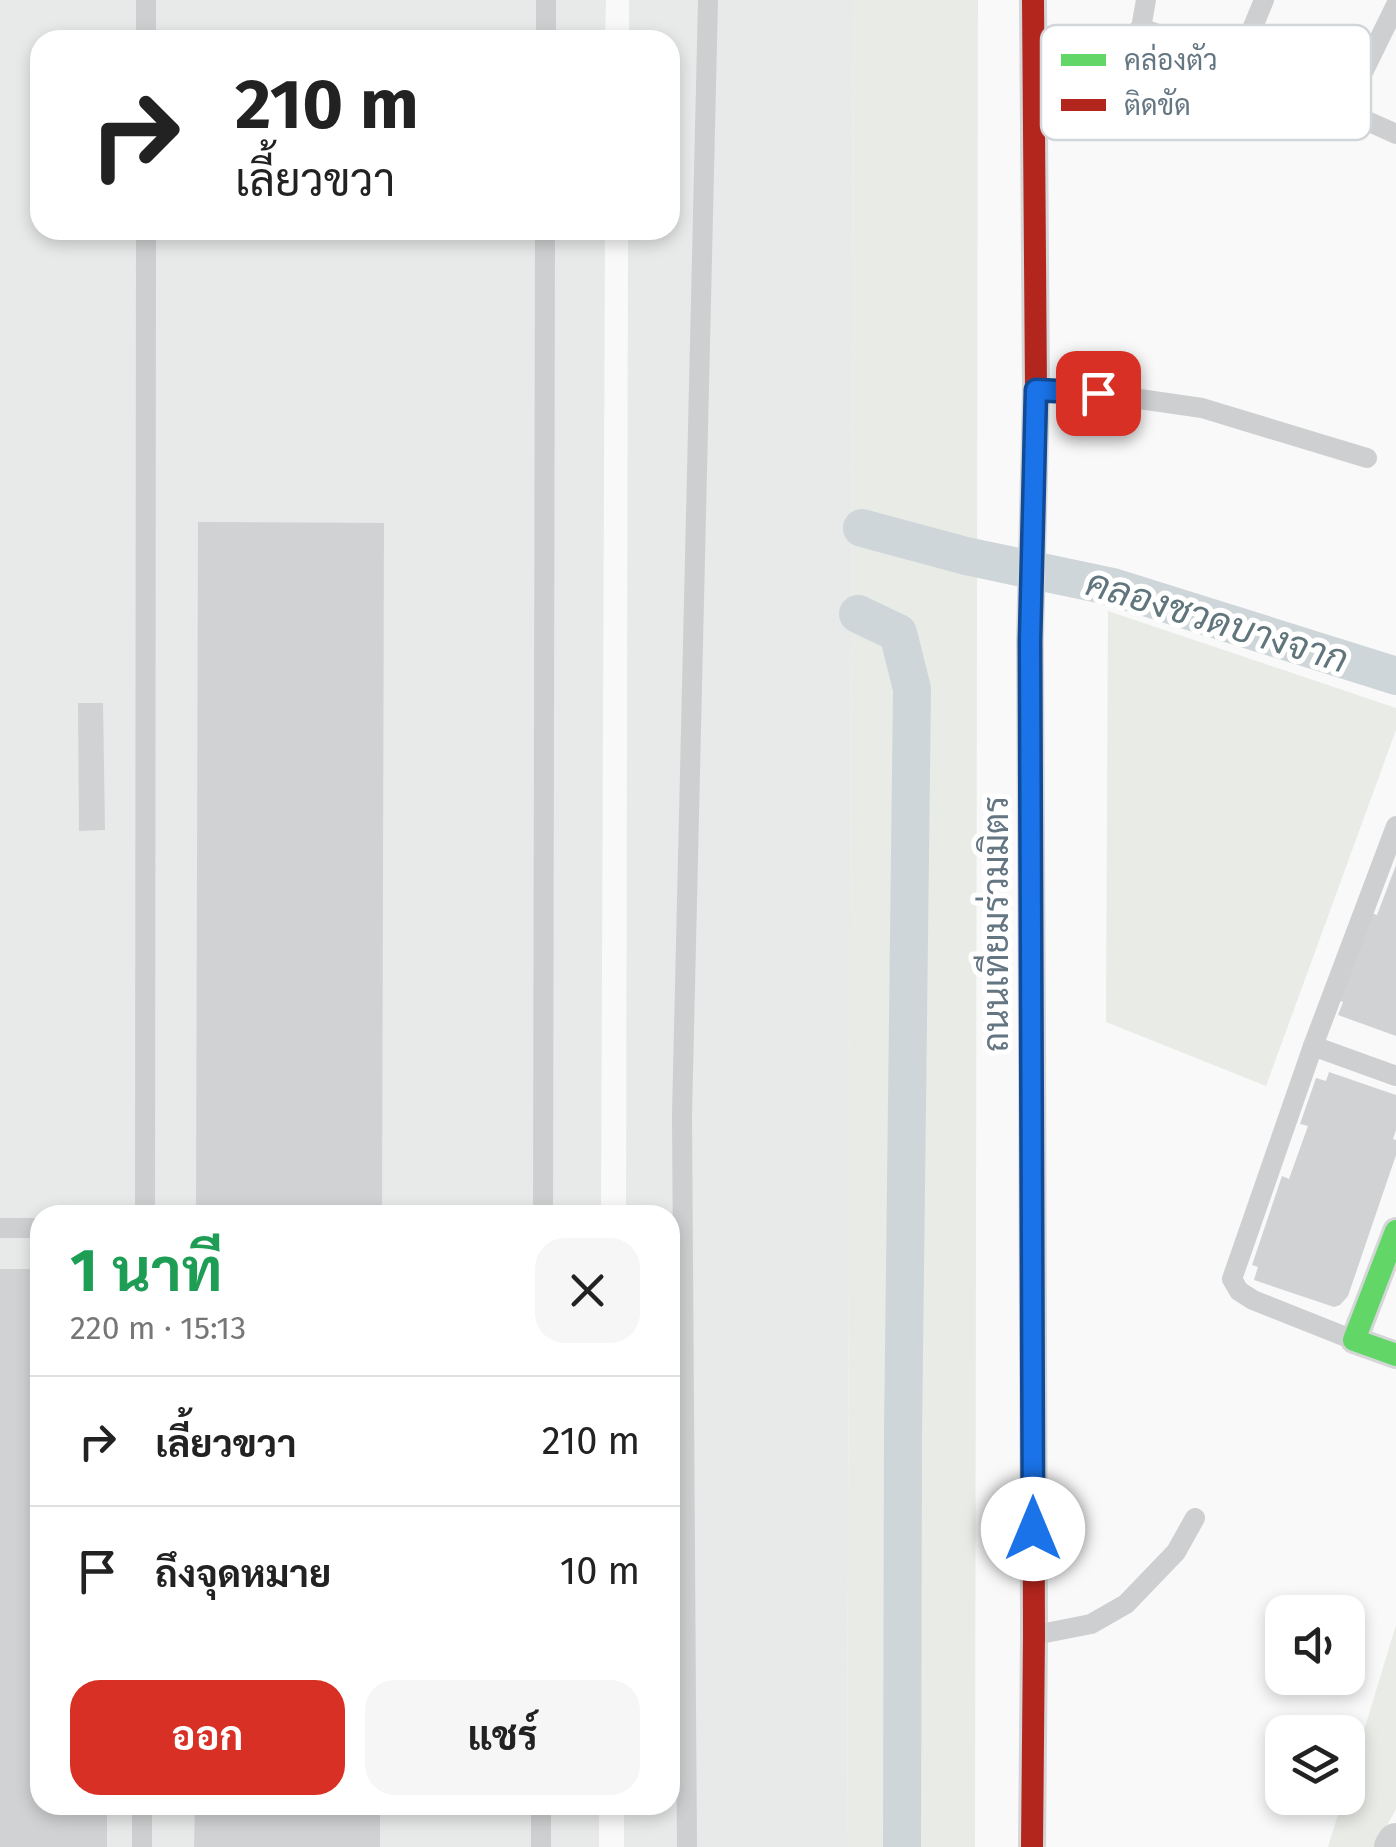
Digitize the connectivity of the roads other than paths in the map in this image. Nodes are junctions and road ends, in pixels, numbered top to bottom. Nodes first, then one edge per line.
1 (146, 0) edge
2 (546, 0) edge
3 (708, 0) edge
4 (1034, 0) edge
5 (1146, 0) edge
6 (1264, 0) edge
7 (1396, 5) edge
8 (1142, 25) edge
9 (1254, 25) edge
10 (146, 30) edge
11 (546, 30) edge
12 (1371, 56) edge
13 (1041, 57) edge
14 (1032, 58) junction
15 (1371, 123) edge
16 (1396, 134) edge
17 (146, 240) edge
18 (546, 240) edge
19 (1036, 390) junction
20 (1367, 458) dead end
21 (1396, 826) edge
22 (1314, 1046) junction
23 (1396, 1076) edge
24 (145, 1205) edge
25 (542, 1205) edge
26 (0, 1228) edge
27 (30, 1228) edge
28 (1396, 1231) edge
29 (1354, 1340) junction
30 (1396, 1355) edge
31 (1194, 1518) dead end
32 (1034, 1635) junction
33 (142, 1815) edge
34 (541, 1815) edge
35 (142, 1847) edge
36 (541, 1847) edge
37 (687, 1847) edge
38 (1032, 1847) edge

1 - 10 lane
2 - 11 lane
3 - 37 lane
4 - 14 street, ถนนเทียมร่วมมิตร
5 - 8 lane
6 - 9 lane
7 - 12 lane
13 - 14 lane
14 - 19 street, ถนนเทียมร่วมมิตร
15 - 16 lane
17 - 24 lane
18 - 25 lane
19 - 20 lane
19 - 32 street, ถนนเทียมร่วมมิตร
21 - 22 lane
22 - 23 lane
22 - 29 lane
26 - 27 lane
28 - 29 street
29 - 30 street
31 - 32 lane
32 - 38 street, ถนนเทียมร่วมมิตร
33 - 35 lane
34 - 36 lane

